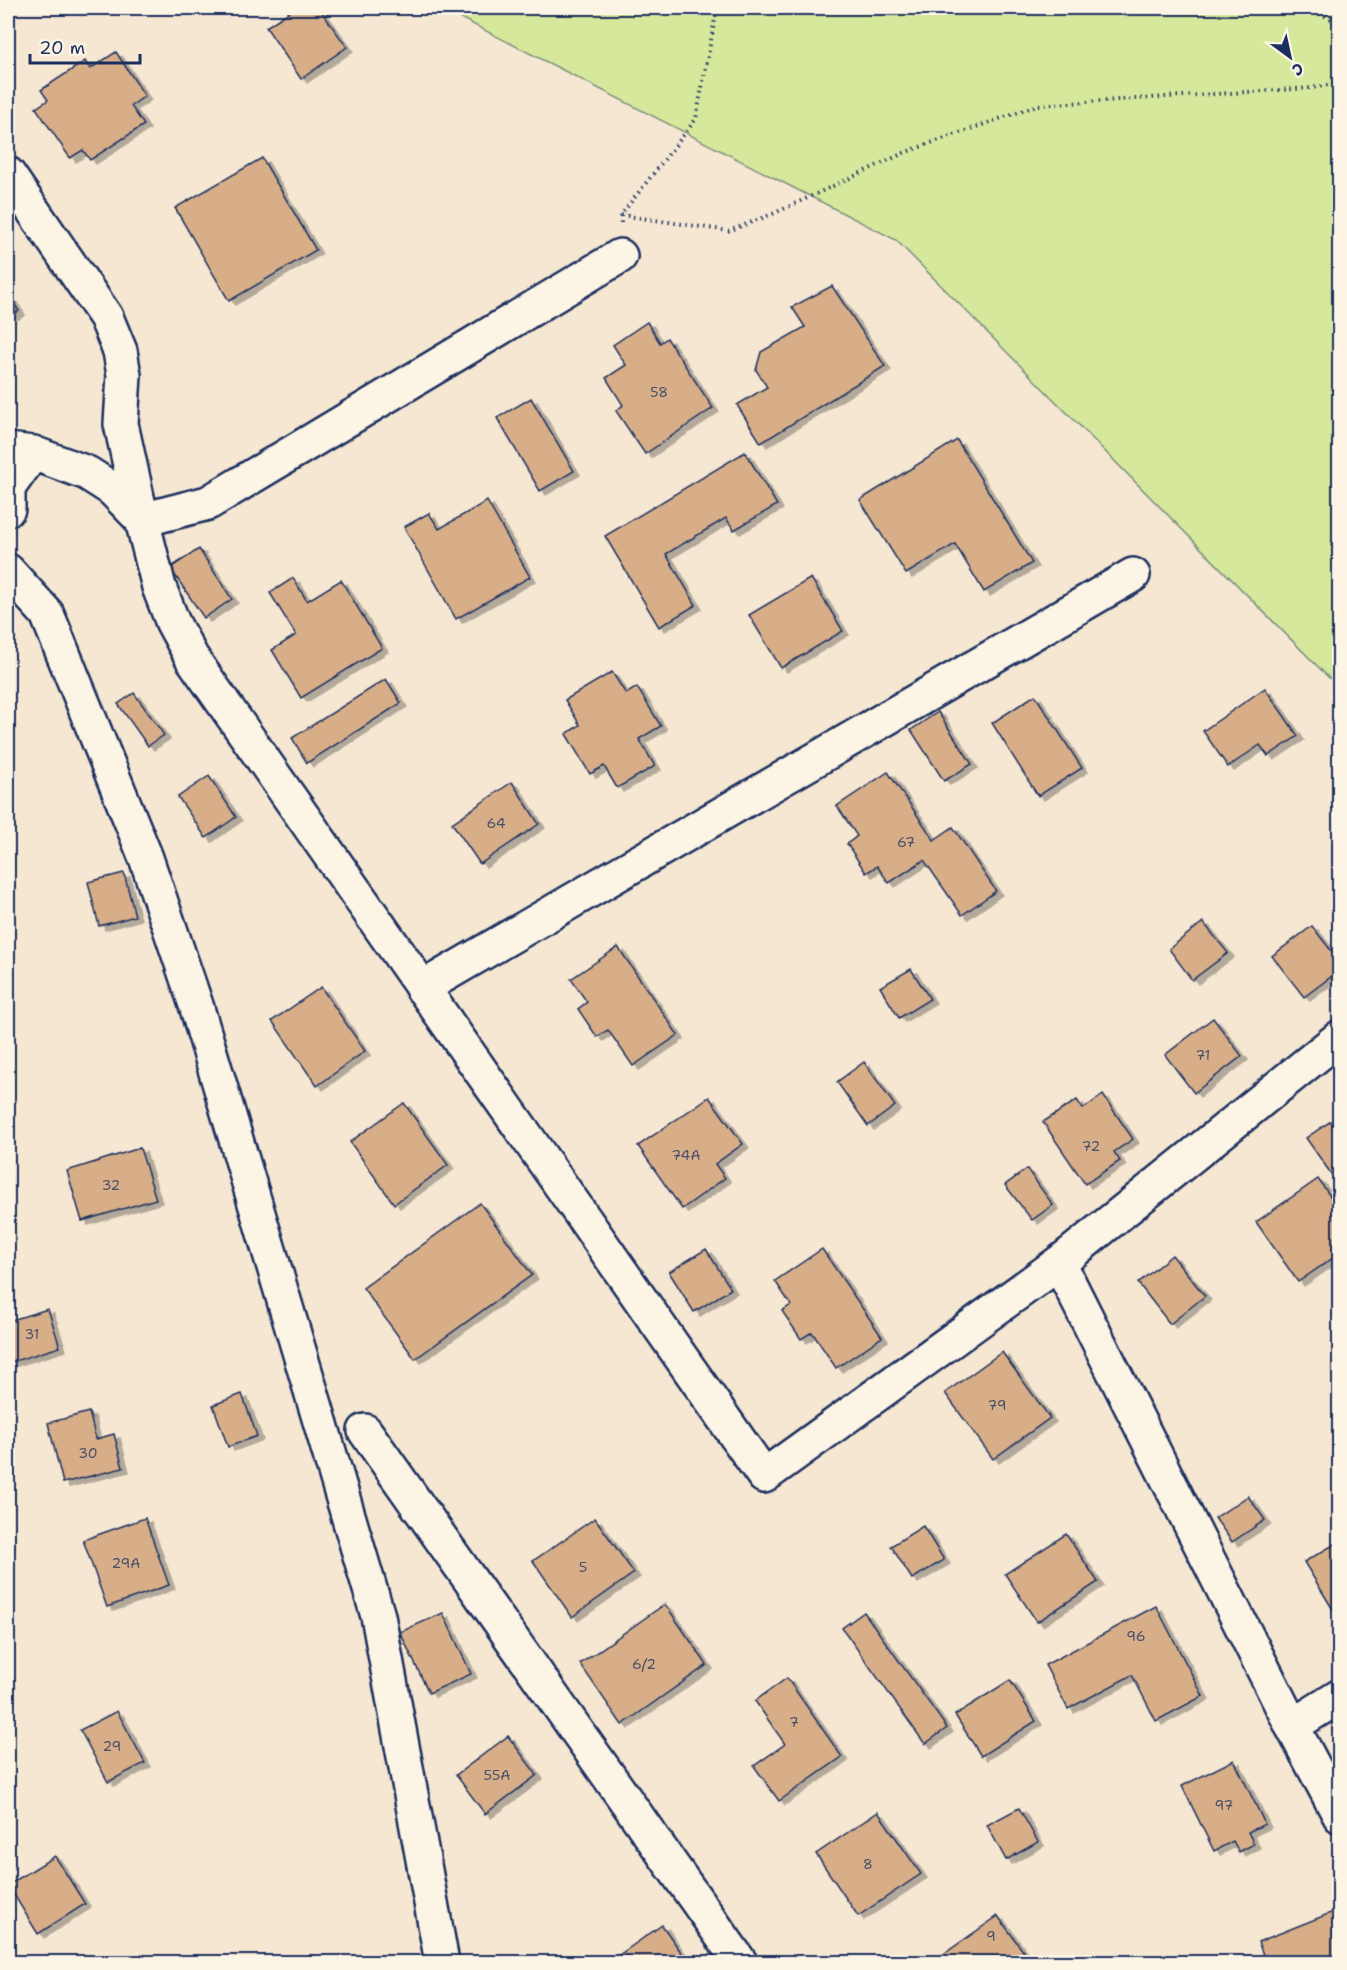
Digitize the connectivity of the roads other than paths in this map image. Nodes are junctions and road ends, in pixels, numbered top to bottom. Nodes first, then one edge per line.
1 (8, 174) edge
2 (620, 256) road end
3 (20, 452) edge
4 (8, 509) edge
5 (142, 520) junction
6 (8, 571) edge
7 (1133, 575) dead end
8 (422, 988) junction
9 (1340, 1037) edge
10 (1059, 1263) junction
11 (365, 1431) dead end
12 (1340, 1696) edge
13 (1292, 1726) junction
14 (1340, 1816) edge
15 (442, 1962) edge
16 (740, 1962) edge

1 - 5 street
2 - 5 street
3 - 4 street
3 - 5 street
5 - 8 street
6 - 15 street
7 - 8 street
8 - 10 street
9 - 10 street
10 - 13 street
11 - 16 street
12 - 13 street
13 - 14 street

